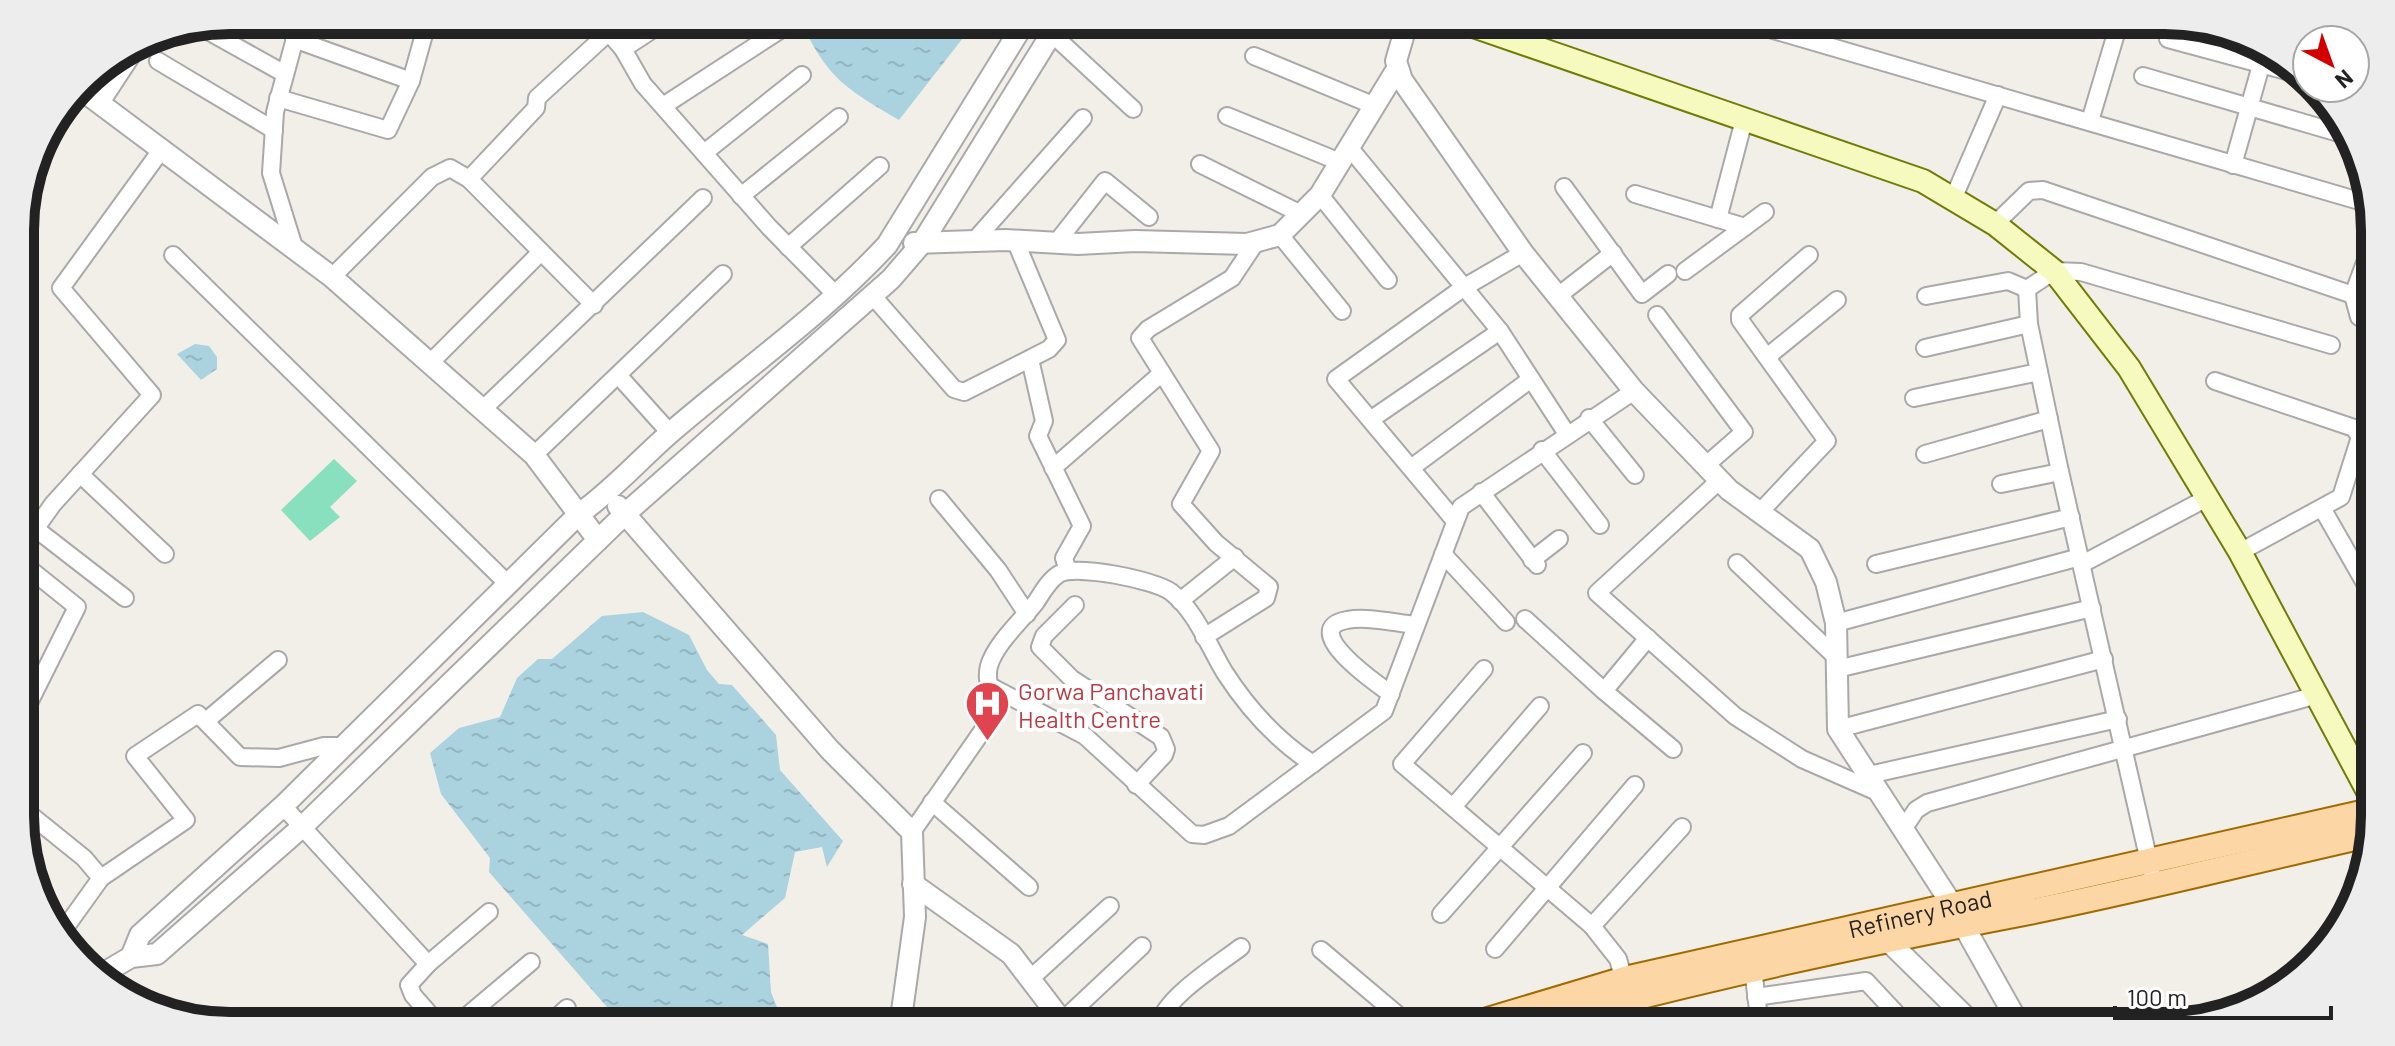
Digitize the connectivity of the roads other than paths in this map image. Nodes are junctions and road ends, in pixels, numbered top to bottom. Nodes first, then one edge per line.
1 (296, 34) edge
2 (425, 34) edge
3 (597, 34) edge
4 (611, 34) edge
5 (646, 34) edge
6 (774, 34) edge
7 (1017, 34) edge
8 (1043, 34) edge
9 (1059, 34) edge
10 (1405, 34) edge
11 (1496, 34) edge
12 (1787, 34) edge
13 (2116, 34) edge
14 (215, 35) edge
15 (294, 39) junction
16 (2168, 39) dead end
17 (623, 49) junction
18 (2253, 55) edge
19 (1254, 56) dead end
20 (2262, 60) edge
21 (158, 61) dead end
22 (126, 64) edge
23 (1397, 69) junction
24 (285, 74) junction
25 (802, 75) dead end
26 (2143, 76) dead end
27 (411, 81) junction
28 (88, 95) edge
29 (1998, 95) junction
30 (278, 98) junction
31 (100, 104) junction
32 (663, 106) junction
33 (1375, 106) junction
34 (2249, 107) junction
35 (1133, 109) dead end
36 (1227, 116) dead end
37 (839, 117) dead end
38 (1083, 118) dead end
39 (1744, 120) junction
40 (2090, 121) junction
41 (274, 130) junction
42 (2335, 132) edge
43 (162, 149) junction
44 (704, 153) junction
45 (1345, 154) junction
46 (1200, 164) dead end
47 (2233, 165) junction
48 (880, 166) dead end
49 (469, 179) junction
50 (1564, 187) dead end
51 (1635, 194) dead end
52 (1320, 195) junction
53 (741, 196) junction
54 (703, 198) dead end
55 (1953, 199) junction
56 (2358, 201) edge
57 (1765, 212) dead end
58 (1301, 214) junction
59 (1149, 217) dead end
60 (1718, 219) junction
61 (1995, 224) junction
62 (1745, 227) junction
63 (1280, 235) junction
64 (1015, 240) junction
65 (974, 241) junction
66 (1256, 242) junction
67 (922, 243) junction
68 (1056, 243) junction
69 (887, 245) junction
70 (294, 247) junction
71 (788, 247) junction
72 (541, 252) junction
73 (1523, 253) junction
74 (1613, 253) junction
75 (173, 255) dead end
76 (1809, 255) dead end
77 (2054, 271) junction
78 (2361, 273) edge
79 (723, 274) dead end
80 (332, 277) junction
81 (1388, 280) dead end
82 (1463, 288) junction
83 (2027, 289) junction
84 (872, 295) junction
85 (2353, 295) junction
86 (837, 296) junction
87 (1558, 296) junction
88 (1926, 296) dead end
89 (1837, 300) dead end
90 (594, 305) junction
91 (1342, 311) dead end
92 (1657, 315) dead end
93 (2361, 318) edge
94 (2029, 324) junction
95 (1500, 331) junction
96 (2331, 345) dead end
97 (1925, 348) dead end
98 (1767, 357) junction
99 (1030, 359) junction
100 (429, 364) junction
101 (2039, 372) junction
102 (1162, 373) junction
103 (618, 375) junction
104 (1531, 379) junction
105 (2215, 381) dead end
106 (1634, 391) junction
107 (1914, 398) dead end
108 (482, 410) junction
109 (1373, 418) junction
110 (1589, 418) junction
111 (2049, 419) junction
112 (670, 433) junction
113 (1567, 434) junction
114 (1542, 450) junction
115 (1925, 454) dead end
116 (534, 455) junction
117 (1053, 468) junction
118 (1411, 468) junction
119 (2060, 472) junction
120 (1712, 473) junction
121 (80, 474) junction
122 (1635, 475) dead end
123 (2001, 484) dead end
124 (1481, 492) junction
125 (607, 493) junction
126 (2207, 498) junction
127 (939, 499) dead end
128 (2322, 508) junction
129 (1760, 512) junction
130 (579, 514) junction
131 (625, 514) junction
132 (2071, 517) junction
133 (1455, 521) junction
134 (1600, 525) dead end
135 (36, 529) junction
136 (34, 532) edge
137 (1559, 539) dead end
138 (598, 540) junction
139 (2240, 552) junction
140 (165, 554) dead end
141 (1443, 554) junction
142 (1235, 557) junction
143 (2081, 560) junction
144 (1737, 563) dead end
145 (1876, 564) dead end
146 (1068, 571) junction
147 (34, 572) edge
148 (2361, 576) edge
149 (508, 584) junction
150 (125, 598) dead end
151 (1180, 601) junction
152 (1075, 605) dead end
153 (2092, 608) junction
154 (1027, 614) junction
155 (1525, 619) dead end
156 (1506, 622) dead end
157 (1836, 623) junction
158 (1416, 625) junction
159 (1204, 637) junction
160 (1648, 638) junction
161 (2104, 659) junction
162 (278, 660) dead end
163 (1837, 663) junction
164 (1484, 669) dead end
165 (990, 686) junction
166 (1604, 691) junction
167 (34, 693) edge
168 (1391, 694) junction
169 (2317, 695) junction
170 (1540, 706) dead end
171 (2118, 719) junction
172 (206, 721) junction
173 (1838, 729) junction
174 (345, 746) junction
175 (1673, 749) dead end
176 (2125, 750) junction
177 (1583, 753) dead end
178 (1313, 764) junction
179 (1869, 775) junction
180 (2361, 782) edge
181 (1136, 785) junction
182 (1635, 785) dead end
183 (1882, 794) junction
184 (932, 802) junction
185 (283, 806) junction
186 (1453, 807) junction
187 (2361, 812) edge
188 (34, 818) edge
189 (302, 827) junction
190 (1682, 827) dead end
191 (1904, 828) junction
192 (912, 832) junction
193 (1499, 846) junction
194 (2152, 872) junction
195 (101, 878) junction
196 (913, 884) junction
197 (1029, 887) dead end
198 (1548, 889) junction
199 (1110, 906) dead end
200 (489, 912) dead end
201 (1957, 913) junction
202 (1441, 914) dead end
203 (67, 925) edge
204 (1592, 926) junction
205 (1878, 930) junction
206 (1142, 946) dead end
207 (1241, 947) dead end
208 (1495, 949) dead end
209 (1321, 950) dead end
210 (131, 957) junction
211 (531, 962) dead end
212 (428, 964) junction
213 (1753, 969) junction
214 (109, 970) edge
215 (1030, 979) junction
216 (1627, 988) junction
217 (1756, 997) junction
218 (567, 1008) dead end
219 (428, 1012) edge
220 (472, 1012) edge
221 (563, 1012) edge
222 (899, 1012) edge
223 (1056, 1012) edge
224 (1075, 1012) edge
225 (1163, 1012) edge
226 (1394, 1012) edge
227 (1527, 1012) edge
228 (1564, 1012) edge
229 (1758, 1012) edge
230 (1895, 1012) edge
231 (1961, 1012) edge
232 (2012, 1012) edge

1 - 15 street
2 - 27 street
3 - 49 street
4 - 17 street
5 - 17 street
6 - 32 street
7 - 69 street
8 - 67 street
9 - 35 street
10 - 23 street
11 - 39 main road
12 - 29 street
13 - 40 street
14 - 24 street
15 - 24 street
15 - 27 street
16 - 18 street
17 - 32 street
19 - 33 street
20 - 34 street
21 - 41 street
22 - 31 street
23 - 33 street
23 - 73 street
24 - 30 street
25 - 44 street
26 - 34 street
27 - 30 street
28 - 31 street
29 - 40 street
29 - 55 street
30 - 41 street
31 - 43 street
32 - 44 street
33 - 45 street
34 - 42 street
34 - 47 street
36 - 45 street
37 - 53 street
38 - 65 street
39 - 55 main road
39 - 60 street
40 - 47 street
41 - 70 street
43 - 70 street
43 - 121 street
44 - 53 street
45 - 52 street
45 - 82 street
46 - 58 street
47 - 56 street
48 - 71 street
49 - 72 street
49 - 80 street
50 - 74 street
51 - 60 street
52 - 58 street
52 - 81 street
53 - 71 street
54 - 90 street
55 - 61 main road
57 - 62 street
58 - 63 street
59 - 68 street
60 - 62 street
61 - 77 main road
61 - 85 street
62 - 74 street
63 - 66 street
63 - 91 street
64 - 65 street
64 - 68 street
64 - 99 street
65 - 67 street
66 - 68 street
66 - 102 street
67 - 69 street
67 - 84 street
69 - 86 street
70 - 80 street
71 - 86 street
72 - 90 street
72 - 100 street
73 - 82 street
73 - 87 street
74 - 87 street
75 - 149 street
76 - 98 street
77 - 83 street
77 - 96 street
77 - 126 main road
78 - 85 street
79 - 103 street
80 - 100 street
82 - 95 street
82 - 109 street
83 - 88 street
83 - 94 street
84 - 99 street
84 - 131 street
85 - 93 street
86 - 112 street
87 - 106 street
89 - 98 street
90 - 108 street
92 - 120 street
94 - 97 street
94 - 101 street
95 - 104 street
95 - 109 street
98 - 129 street
99 - 117 street
100 - 108 street
101 - 107 street
101 - 111 street
102 - 117 street
102 - 142 street
103 - 112 street
103 - 116 street
104 - 113 street
104 - 118 street
105 - 128 street
106 - 110 street
106 - 120 street
108 - 116 street
109 - 118 street
110 - 113 street
110 - 122 street
111 - 115 street
111 - 119 street
112 - 125 street
113 - 114 street
114 - 124 street
114 - 134 street
116 - 130 street
117 - 146 street
118 - 133 street
119 - 123 street
119 - 132 street
120 - 129 street
120 - 160 street
121 - 135 street
121 - 140 street
124 - 133 street
124 - 137 street
125 - 130 street
125 - 131 street
126 - 139 main road
126 - 143 street
127 - 154 street
128 - 139 street
128 - 148 street
129 - 157 street
130 - 138 street
130 - 149 street
131 - 138 street
131 - 192 street
132 - 143 street
132 - 145 street
133 - 141 street
135 - 136 street
135 - 150 street
138 - 189 street
139 - 169 main road
141 - 156 street
141 - 158 street
142 - 151 street
142 - 159 street
143 - 153 street
143 - 157 street
144 - 163 street
146 - 151 street
146 - 154 street
147 - 167 street
149 - 174 street
151 - 159 street
152 - 181 street
153 - 161 street
153 - 163 street
154 - 165 street
155 - 166 street
157 - 163 street
158 - 168 street
158 - 168 street
159 - 178 street
160 - 166 street
160 - 183 street
161 - 171 street
161 - 173 street
162 - 172 street
163 - 173 street
164 - 186 street
165 - 181 street
165 - 184 street
166 - 175 street
168 - 178 street
169 - 176 street
169 - 180 main road
170 - 186 street
171 - 176 street
171 - 179 street
172 - 174 street
172 - 195 street
173 - 179 street
174 - 185 street
176 - 191 street
176 - 194 street
177 - 193 street
178 - 181 street
179 - 183 street
182 - 198 street
183 - 191 street
184 - 192 street
184 - 197 street
185 - 189 street
185 - 210 street
186 - 193 street
187 - 194 main road, Refinery Road
188 - 195 street
189 - 210 street
189 - 212 street
190 - 204 street
191 - 201 street
192 - 196 street
193 - 198 street
193 - 202 street
194 - 201 main road, Refinery Road
195 - 203 street
196 - 215 street
196 - 222 street
198 - 204 street
198 - 208 street
199 - 215 street
200 - 212 street
201 - 205 main road, Refinery Road
201 - 232 street
204 - 216 street
205 - 213 main road, Refinery Road
205 - 216 main road, Refinery Road
205 - 231 street
206 - 224 street
207 - 225 street
209 - 226 street
210 - 214 street
211 - 220 street
212 - 219 street
213 - 216 main road, Refinery Road
213 - 217 street
215 - 223 street
216 - 227 main road, Refinery Road
216 - 228 main road, Refinery Road
217 - 229 street
217 - 230 street
218 - 221 street

